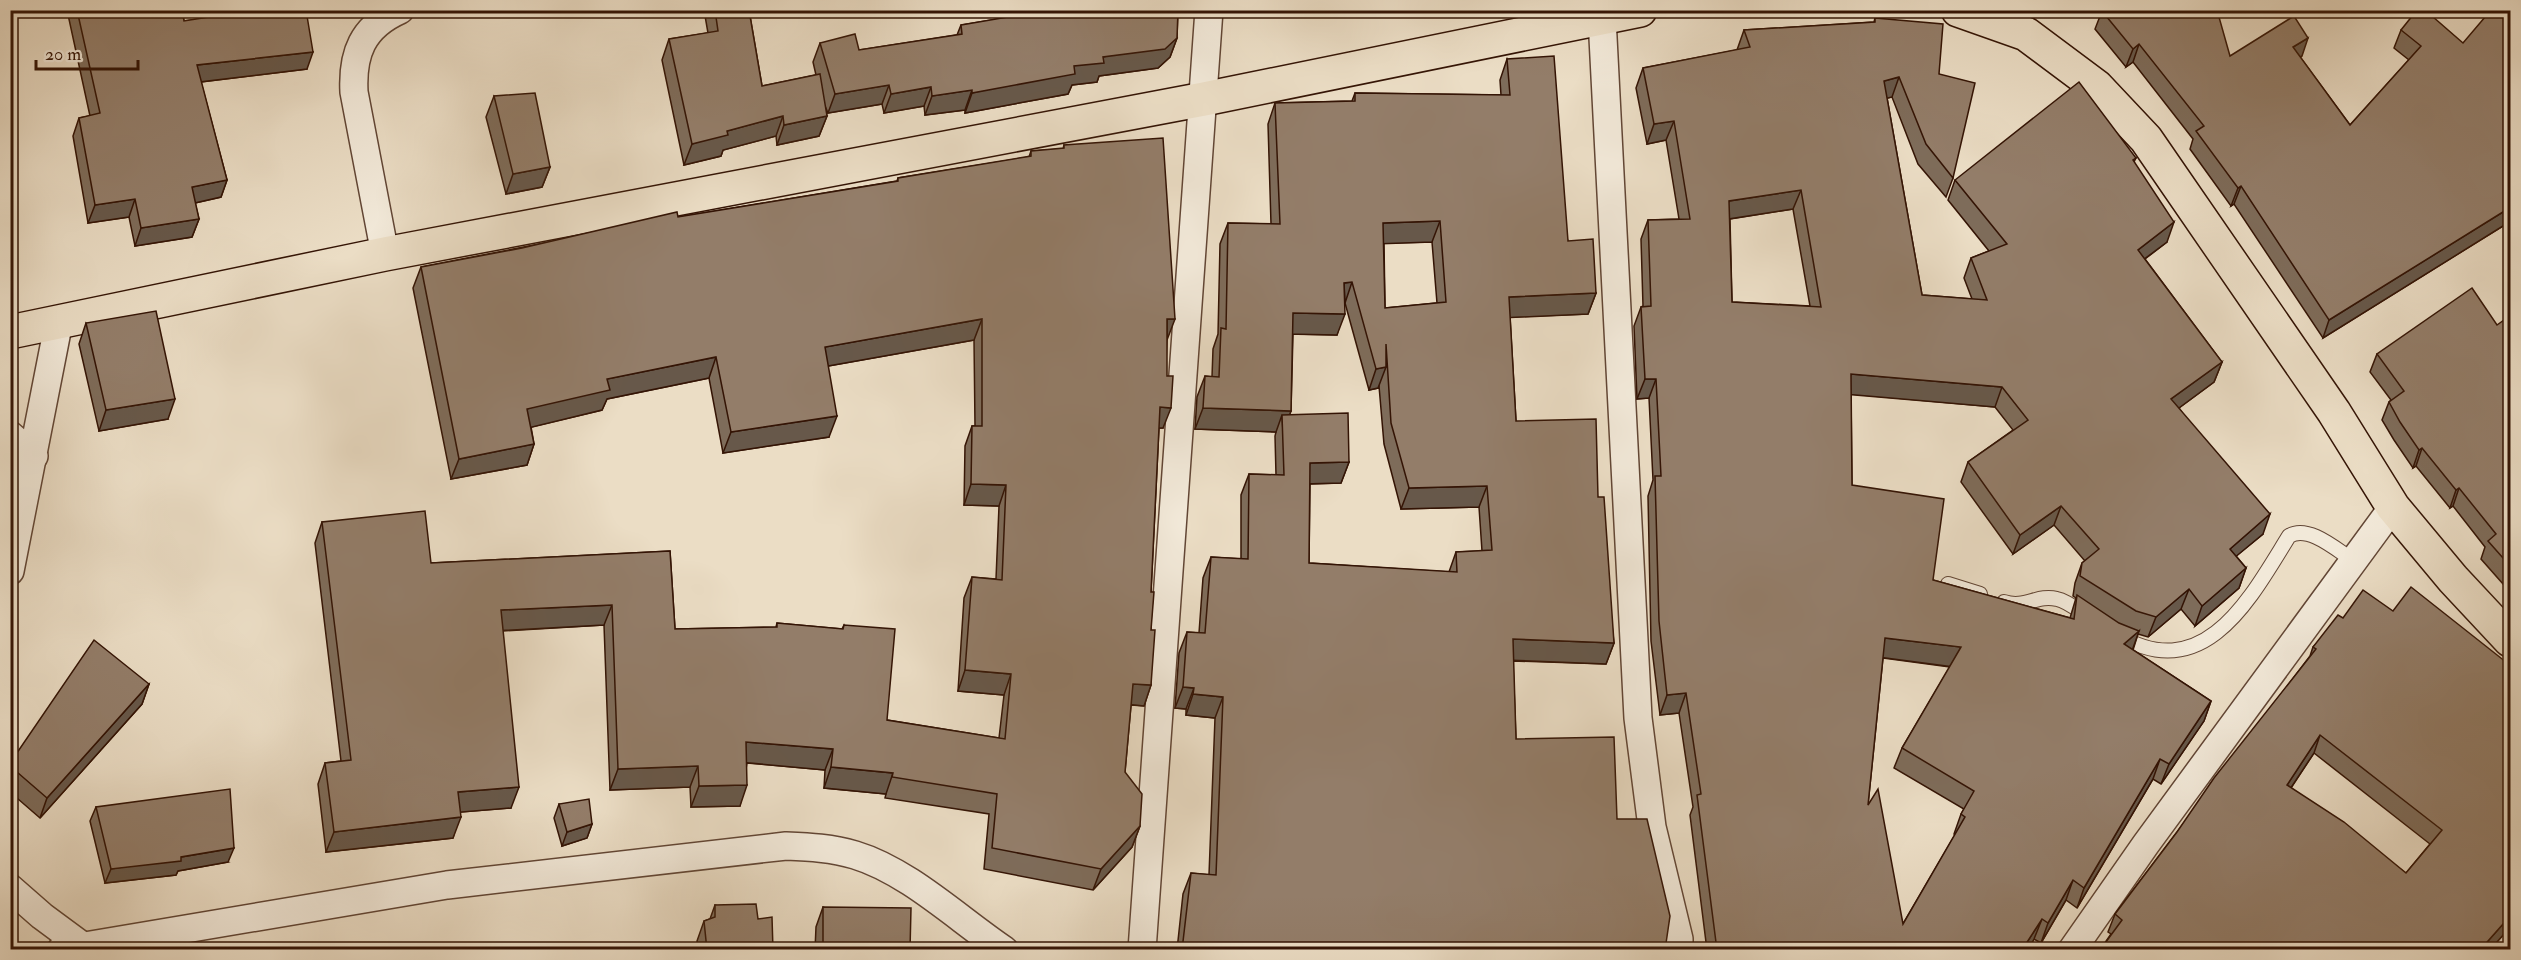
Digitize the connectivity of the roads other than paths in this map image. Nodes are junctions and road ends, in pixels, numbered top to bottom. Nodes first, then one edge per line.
1 (400, 10) edge
2 (1209, 10) edge
3 (1640, 10) edge
4 (1958, 10) edge
5 (1602, 18) junction
6 (1204, 99) junction
7 (385, 254) junction
8 (59, 321) junction
9 (10, 332) edge
10 (10, 435) edge
11 (34, 456) junction
12 (2393, 507) junction
13 (2354, 561) junction
14 (10, 571) edge
15 (1948, 584) edge
16 (2511, 640) edge
17 (10, 888) edge
18 (77, 948) edge
19 (1004, 950) edge
20 (1142, 950) edge
21 (1679, 950) edge
22 (2072, 950) edge

1 - 7 street
2 - 6 street
3 - 5 highway
4 - 12 highway
5 - 6 highway
5 - 21 street
6 - 7 highway
6 - 20 street
7 - 8 highway
8 - 9 highway
8 - 11 street
10 - 11 street
11 - 14 street
12 - 13 street
12 - 16 highway
13 - 15 lane
13 - 22 street
17 - 18 street
18 - 19 street

